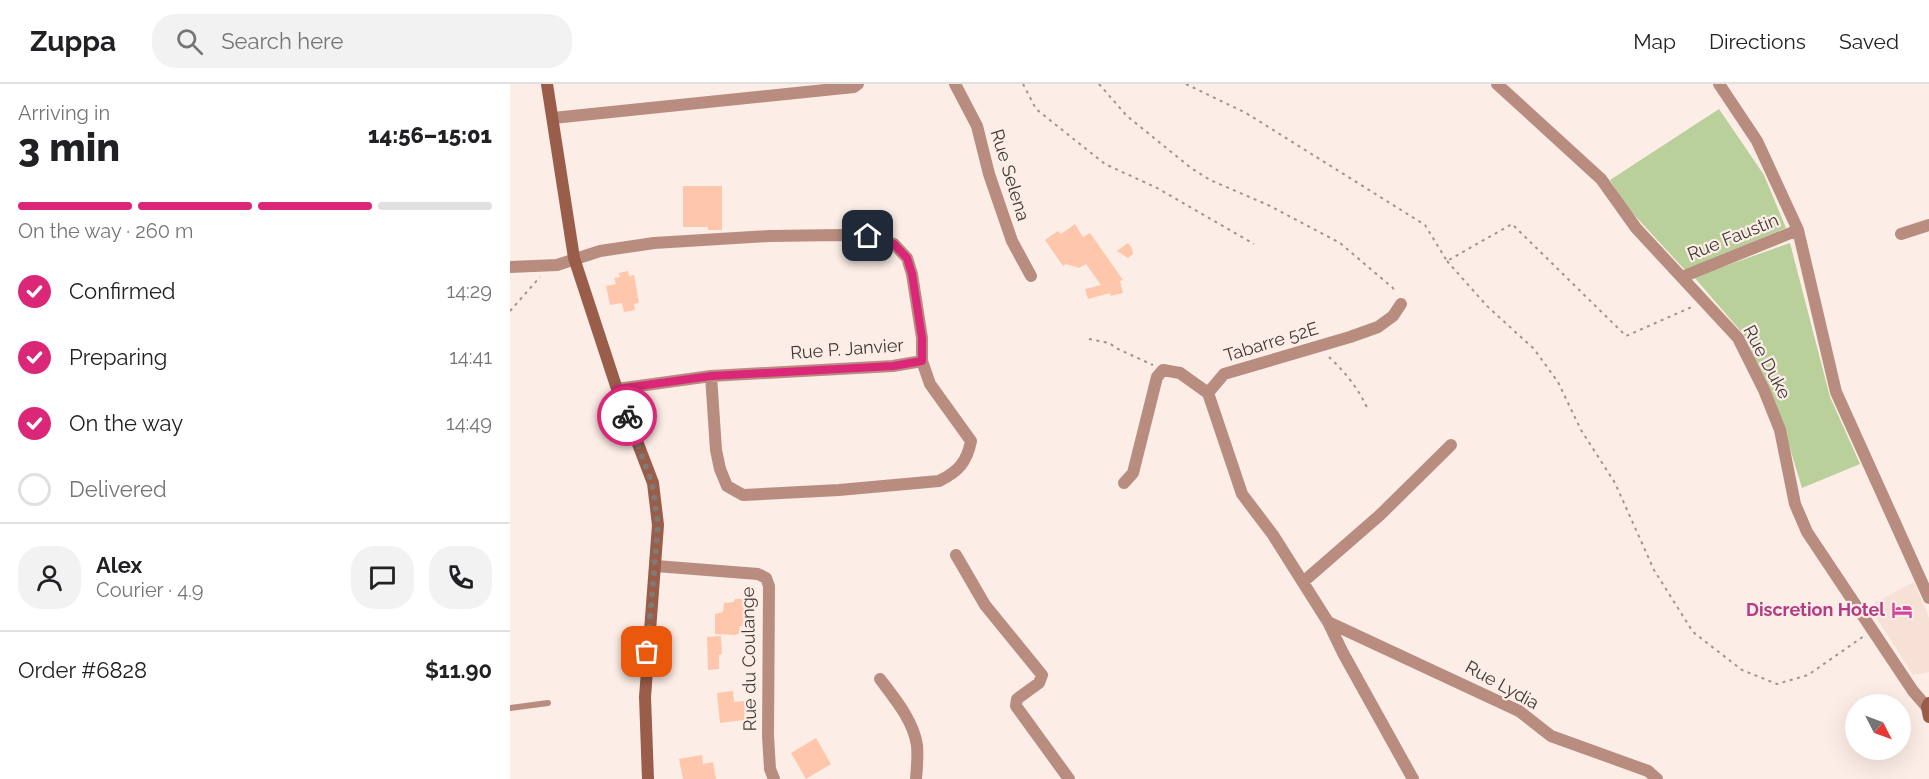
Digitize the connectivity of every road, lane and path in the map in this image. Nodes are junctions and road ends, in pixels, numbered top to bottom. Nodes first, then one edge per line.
1 (547, 84) edge
2 (858, 84) edge
3 (955, 84) edge
4 (1023, 84) edge
5 (1099, 84) edge
6 (1186, 84) edge
7 (1497, 84) edge
8 (1720, 84) edge
9 (553, 118) junction
10 (1929, 225) edge
11 (1798, 230) junction
12 (1901, 234) dead end
13 (1254, 244) dead end
14 (574, 258) junction
15 (1447, 261) junction
16 (550, 265) junction
17 (510, 267) edge
18 (1031, 276) dead end
19 (1682, 277) junction
20 (1705, 301) junction
21 (1401, 304) joint
22 (510, 311) edge
23 (1089, 339) dead end
24 (1318, 346) junction
25 (922, 361) junction
26 (1163, 370) junction
27 (711, 376) junction
28 (617, 389) junction
29 (1208, 393) junction
30 (1368, 410) dead end
31 (1451, 446) dead end
32 (1125, 483) dead end
33 (956, 555) dead end
34 (656, 566) junction
35 (1303, 582) junction
36 (1929, 598) edge
37 (1328, 622) junction
38 (1873, 629) junction
39 (880, 679) dead end
40 (548, 703) dead end
41 (510, 708) edge
42 (1928, 709) edge
43 (648, 779) edge
44 (774, 779) edge
45 (916, 779) edge
46 (1069, 779) edge
47 (1413, 779) edge
48 (1657, 779) edge

1 - 9 street
2 - 9 street
3 - 18 street, Rue Selena
4 - 13 path
5 - 21 path
6 - 15 path
7 - 19 street, Rue Duke
8 - 11 street
9 - 14 street
10 - 12 street
11 - 19 street, Rue Faustin
11 - 36 street
14 - 16 street, Rue P. Janvier
14 - 25 street, Rue P. Janvier
14 - 28 street
15 - 20 path
15 - 38 path
16 - 17 street, Rue P. Janvier
16 - 22 path
19 - 20 street, Rue Duke
20 - 38 street, Rue Duke
21 - 24 street, Tabarre 52E
23 - 26 path
24 - 29 street, Tabarre 52E
24 - 30 path
25 - 27 street, Rue P. Janvier
25 - 27 street
26 - 29 street
26 - 32 street
27 - 28 street, Rue P. Janvier
28 - 34 street
29 - 35 street
31 - 35 street
33 - 46 street
34 - 43 street
34 - 44 street, Rue du Coulange
35 - 37 street
37 - 47 street
37 - 48 street, Rue Lydia
38 - 42 street, Rue Duke
39 - 45 street
40 - 41 lane

